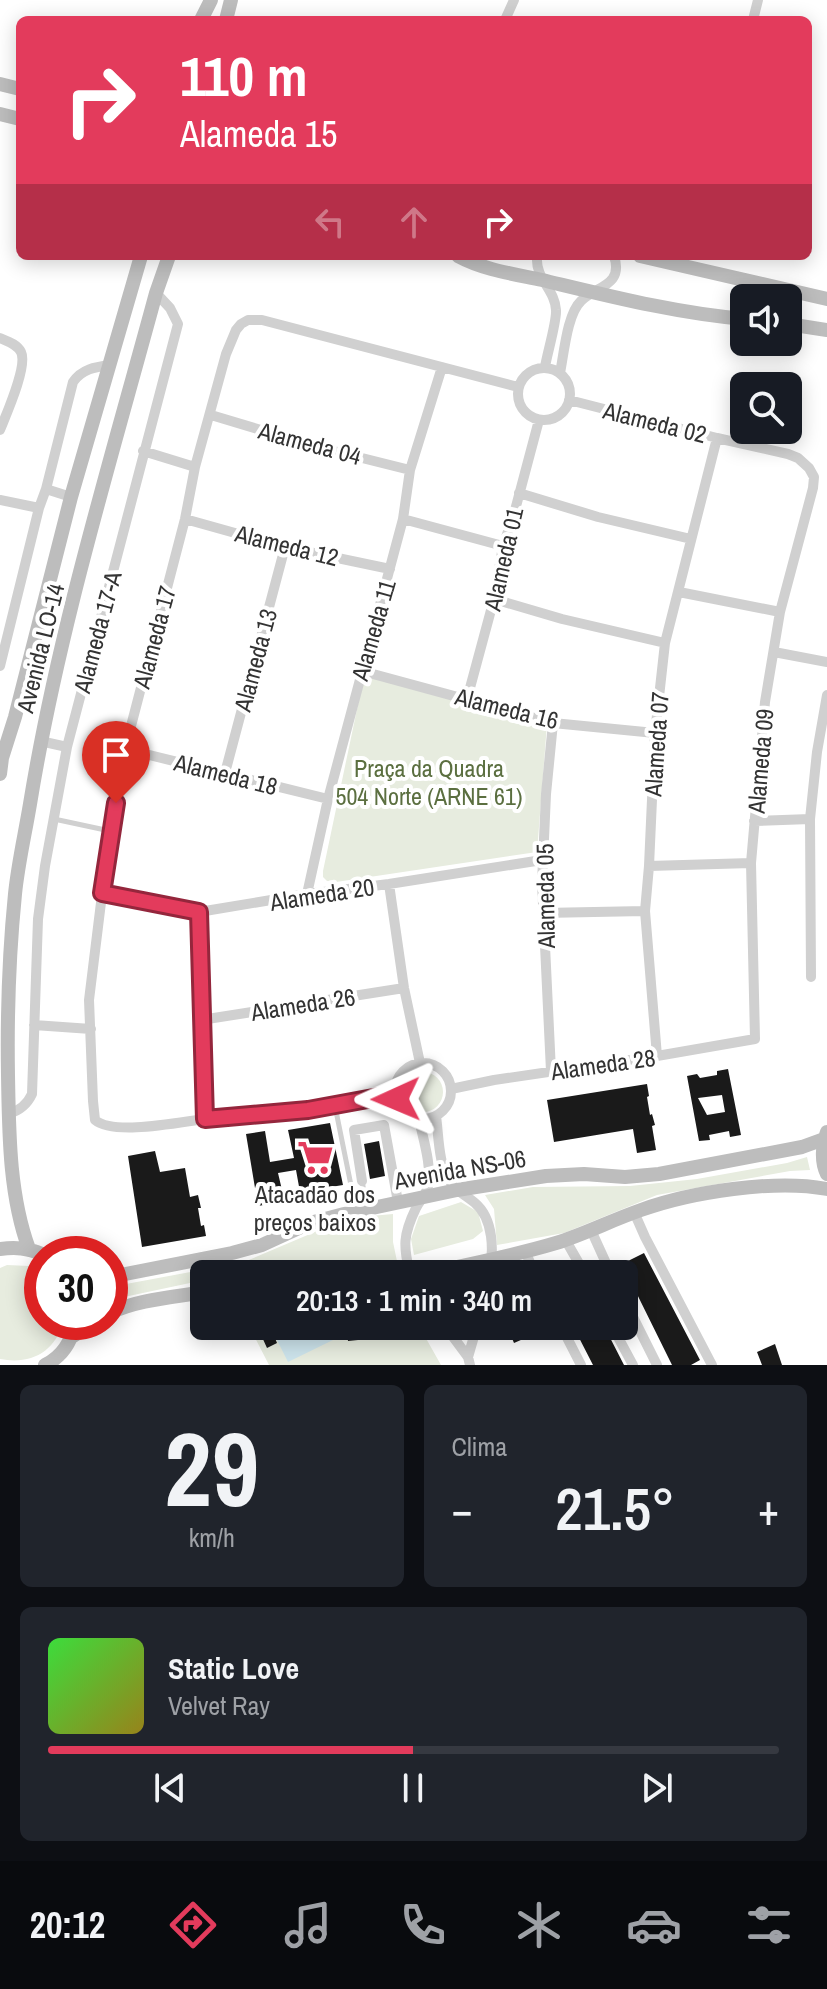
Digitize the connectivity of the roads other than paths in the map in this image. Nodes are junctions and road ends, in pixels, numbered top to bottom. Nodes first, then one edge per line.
1 (140, 260) edge
2 (168, 260) edge
3 (469, 260) edge
4 (537, 260) edge
5 (615, 260) edge
6 (684, 261) edge
7 (542, 280) junction
8 (156, 293) junction
9 (593, 293) junction
10 (827, 299) edge
11 (730, 317) edge
12 (802, 326) edge
13 (827, 330) edge
14 (0, 338) edge
15 (110, 365) junction
16 (442, 367) junction
17 (545, 367) junction
18 (560, 373) junction
19 (518, 387) junction
20 (569, 400) junction
21 (211, 415) junction
22 (539, 420) junction
23 (0, 430) edge
24 (717, 438) junction
25 (143, 451) junction
26 (195, 467) junction
27 (410, 470) junction
28 (813, 488) joint
29 (46, 489) junction
30 (519, 493) junction
31 (71, 497) junction
32 (0, 500) edge
33 (39, 508) junction
34 (185, 519) junction
35 (403, 519) junction
36 (691, 539) junction
37 (503, 546) junction
38 (285, 547) junction
39 (390, 569) junction
40 (679, 592) junction
41 (494, 599) junction
42 (780, 612) junction
43 (665, 643) junction
44 (774, 652) junction
45 (827, 662) edge
46 (0, 666) edge
47 (362, 671) junction
48 (827, 695) edge
49 (467, 699) junction
50 (553, 723) junction
51 (655, 733) junction
52 (4, 736) edge
53 (40, 741) junction
54 (67, 747) junction
55 (125, 749) junction
56 (1, 758) edge
57 (225, 773) junction
58 (0, 774) edge
59 (328, 799) junction
60 (53, 819) junction
61 (810, 819) junction
62 (754, 821) junction
63 (111, 831) junction
64 (542, 860) junction
65 (751, 863) junction
66 (649, 866) junction
67 (389, 884) junction
68 (102, 893) junction
69 (307, 894) junction
70 (645, 911) junction
71 (199, 912) junction
72 (543, 913) junction
73 (811, 977) dead end
74 (404, 988) junction
75 (201, 1020) junction
76 (34, 1025) junction
77 (91, 1029) junction
78 (755, 1039) joint
79 (657, 1056) junction
80 (420, 1063) junction
81 (551, 1071) junction
82 (451, 1089) junction
83 (395, 1094) junction
84 (334, 1105) junction
85 (8, 1114) junction
86 (436, 1116) junction
87 (205, 1119) junction
88 (419, 1119) junction
89 (826, 1136) edge
90 (827, 1174) edge
91 (362, 1181) joint
92 (827, 1189) edge
93 (457, 1190) junction
94 (424, 1196) junction
95 (398, 1202) junction
96 (362, 1210) junction
97 (634, 1212) junction
98 (591, 1230) junction
99 (27, 1236) edge
100 (565, 1239) junction
101 (0, 1249) edge
102 (24, 1249) edge
103 (525, 1251) junction
104 (407, 1260) edge
105 (490, 1260) edge
106 (505, 1260) edge
107 (529, 1260) edge
108 (577, 1260) edge
109 (605, 1260) edge
110 (128, 1273) edge
111 (190, 1294) edge
112 (128, 1307) edge
113 (638, 1327) edge
114 (68, 1340) edge
115 (455, 1340) edge
116 (474, 1340) edge
117 (568, 1340) edge
118 (620, 1340) edge
119 (469, 1361) edge
120 (49, 1364) edge
121 (581, 1365) edge
122 (633, 1365) edge
123 (657, 1365) edge
124 (712, 1365) edge

1 - 15 street, Avenida LO-14
2 - 8 street, Avenida LO-14
3 - 7 street
4 - 7 street
5 - 9 street
6 - 10 street
7 - 9 street
7 - 17 street
8 - 25 street, Alameda 17-A
8 - 53 street, Avenida LO-14
9 - 11 street
9 - 18 street
12 - 13 street
14 - 23 street
15 - 29 street
15 - 31 street, Avenida LO-14
16 - 19 street
16 - 21 street, Alameda 17
16 - 27 street, Alameda 11
17 - 18 street
17 - 19 street
18 - 20 street
19 - 22 street
20 - 22 street
20 - 24 street, Alameda 02
21 - 26 street, Alameda 17
21 - 27 street, Alameda 04
22 - 30 street, Alameda 01
24 - 28 street, Alameda 02
24 - 36 street, Alameda 07
25 - 26 street
25 - 54 street, Alameda 17-A
26 - 34 street, Alameda 17
27 - 35 street, Alameda 11
28 - 42 street, Alameda 09
29 - 31 street
29 - 33 street
30 - 36 street
30 - 37 street, Alameda 01
31 - 52 street, Avenida LO-14
32 - 33 street
33 - 46 street
34 - 38 street, Alameda 12
34 - 55 street, Alameda 17
35 - 37 street
35 - 39 street, Alameda 11
36 - 40 street, Alameda 07
37 - 41 street, Alameda 01
38 - 39 street, Alameda 12
38 - 57 street, Alameda 13
39 - 47 street, Alameda 11
40 - 42 street
40 - 43 street, Alameda 07
41 - 43 street
41 - 49 street, Alameda 01
42 - 44 street, Alameda 09
43 - 51 street, Alameda 07
44 - 45 street
44 - 62 street, Alameda 09
47 - 49 street, Alameda 16
47 - 59 street, Alameda 11
48 - 61 street
49 - 50 street, Alameda 16
50 - 51 street, Alameda 16
50 - 64 street, Alameda 05
51 - 66 street, Alameda 07
52 - 56 street, Avenida LO-14
53 - 54 street
53 - 85 street, Avenida LO-14
54 - 60 street, Alameda 17-A
55 - 57 street, Alameda 18
55 - 63 street, Alameda 17
56 - 58 street, Avenida LO-14
57 - 59 street, Alameda 18
59 - 69 street, Alameda 11
60 - 63 lane
60 - 76 street, Alameda 17-A
61 - 62 street
61 - 73 street
62 - 65 street, Alameda 09
63 - 68 street, Alameda 17
64 - 67 street, Alameda 20
64 - 72 street, Alameda 05
65 - 66 street
65 - 78 street, Alameda 09
66 - 70 street, Alameda 07
67 - 69 street, Alameda 20
67 - 74 street
68 - 71 street, Alameda 20
68 - 77 street, Alameda 17
69 - 71 street, Alameda 20
70 - 72 street
70 - 79 street, Alameda 07
71 - 75 street
72 - 81 street, Alameda 05
74 - 75 street, Alameda 26
74 - 80 street
75 - 87 street
76 - 77 street
76 - 85 street, Alameda 17-A
77 - 87 street, Alameda 17
78 - 79 street, Alameda 28
79 - 81 street, Alameda 28
80 - 82 street
80 - 83 street
81 - 82 street, Alameda 28
82 - 86 street
83 - 84 street
83 - 88 street
84 - 87 street
84 - 96 lane
85 - 99 street, Avenida LO-14
86 - 88 street
86 - 93 street
88 - 94 street
89 - 90 street
89 - 93 street, Avenida NS-06
91 - 95 street
91 - 96 lane
92 - 97 street
93 - 94 street, Avenida NS-06
93 - 105 street
94 - 95 street, Avenida NS-06
94 - 104 street
95 - 96 street, Avenida NS-06
96 - 110 street, Avenida NS-06
97 - 98 street
97 - 124 street
98 - 100 street
98 - 109 street
100 - 103 street
100 - 108 street
101 - 102 street
103 - 106 street
103 - 107 street
111 - 112 street
113 - 123 street
114 - 120 street
115 - 119 street
116 - 119 street
117 - 121 street
118 - 122 street

